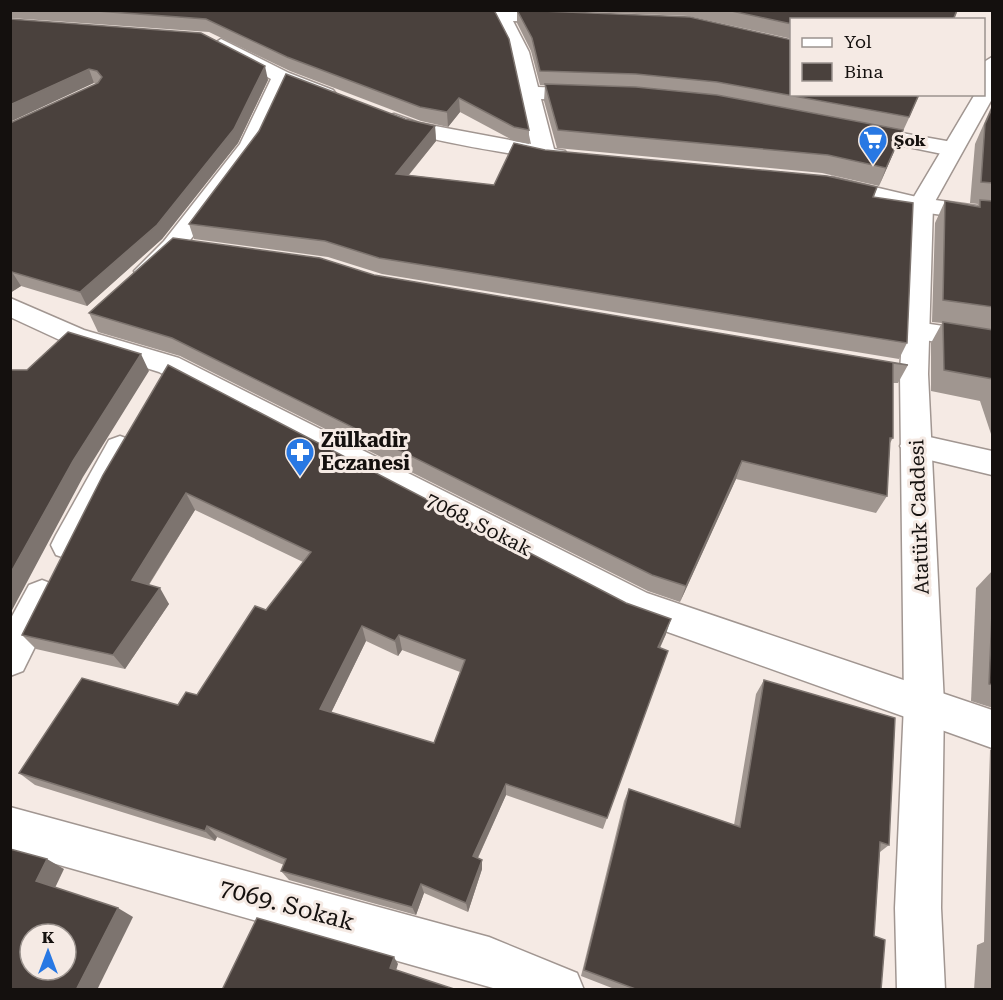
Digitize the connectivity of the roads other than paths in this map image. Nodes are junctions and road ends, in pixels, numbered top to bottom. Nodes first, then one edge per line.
1 (477, 10) edge
2 (501, 13) edge
3 (582, 18) edge
4 (198, 39) edge
5 (282, 77) junction
6 (530, 93) junction
7 (610, 95) edge
8 (982, 96) edge
9 (348, 103) edge
10 (381, 115) edge
11 (839, 128) edge
12 (952, 149) junction
13 (545, 156) junction
14 (579, 158) edge
15 (810, 181) edge
16 (921, 205) junction
17 (993, 215) edge
18 (173, 246) junction
19 (206, 251) edge
20 (132, 284) edge
21 (10, 306) edge
22 (99, 314) edge
23 (916, 331) junction
24 (74, 336) junction
25 (993, 342) edge
26 (169, 365) junction
27 (151, 396) edge
28 (133, 426) edge
29 (916, 446) junction
30 (993, 463) edge
31 (10, 659) edge
32 (924, 704) junction
33 (993, 729) edge
34 (10, 829) edge
35 (560, 990) edge
36 (921, 990) edge

1 - 2 street
2 - 3 street
2 - 6 street
4 - 5 street
5 - 9 street
5 - 18 street
6 - 7 street
6 - 13 street
8 - 12 street, Atatürk Caddesi
10 - 13 street
11 - 12 street
12 - 16 street, Atatürk Caddesi
13 - 14 street
15 - 16 street
16 - 17 street
16 - 23 street, Atatürk Caddesi
18 - 19 street
18 - 20 street
21 - 24 street, 7068. Sokak
22 - 24 street
23 - 25 street
23 - 29 street, Atatürk Caddesi
24 - 26 street, 7068. Sokak
26 - 27 street
26 - 32 street, 7068. Sokak
28 - 31 street
29 - 30 street
29 - 32 street, Atatürk Caddesi
32 - 33 street, 7068. Sokak
32 - 36 street, Atatürk Caddesi
34 - 35 street, 7069. Sokak

